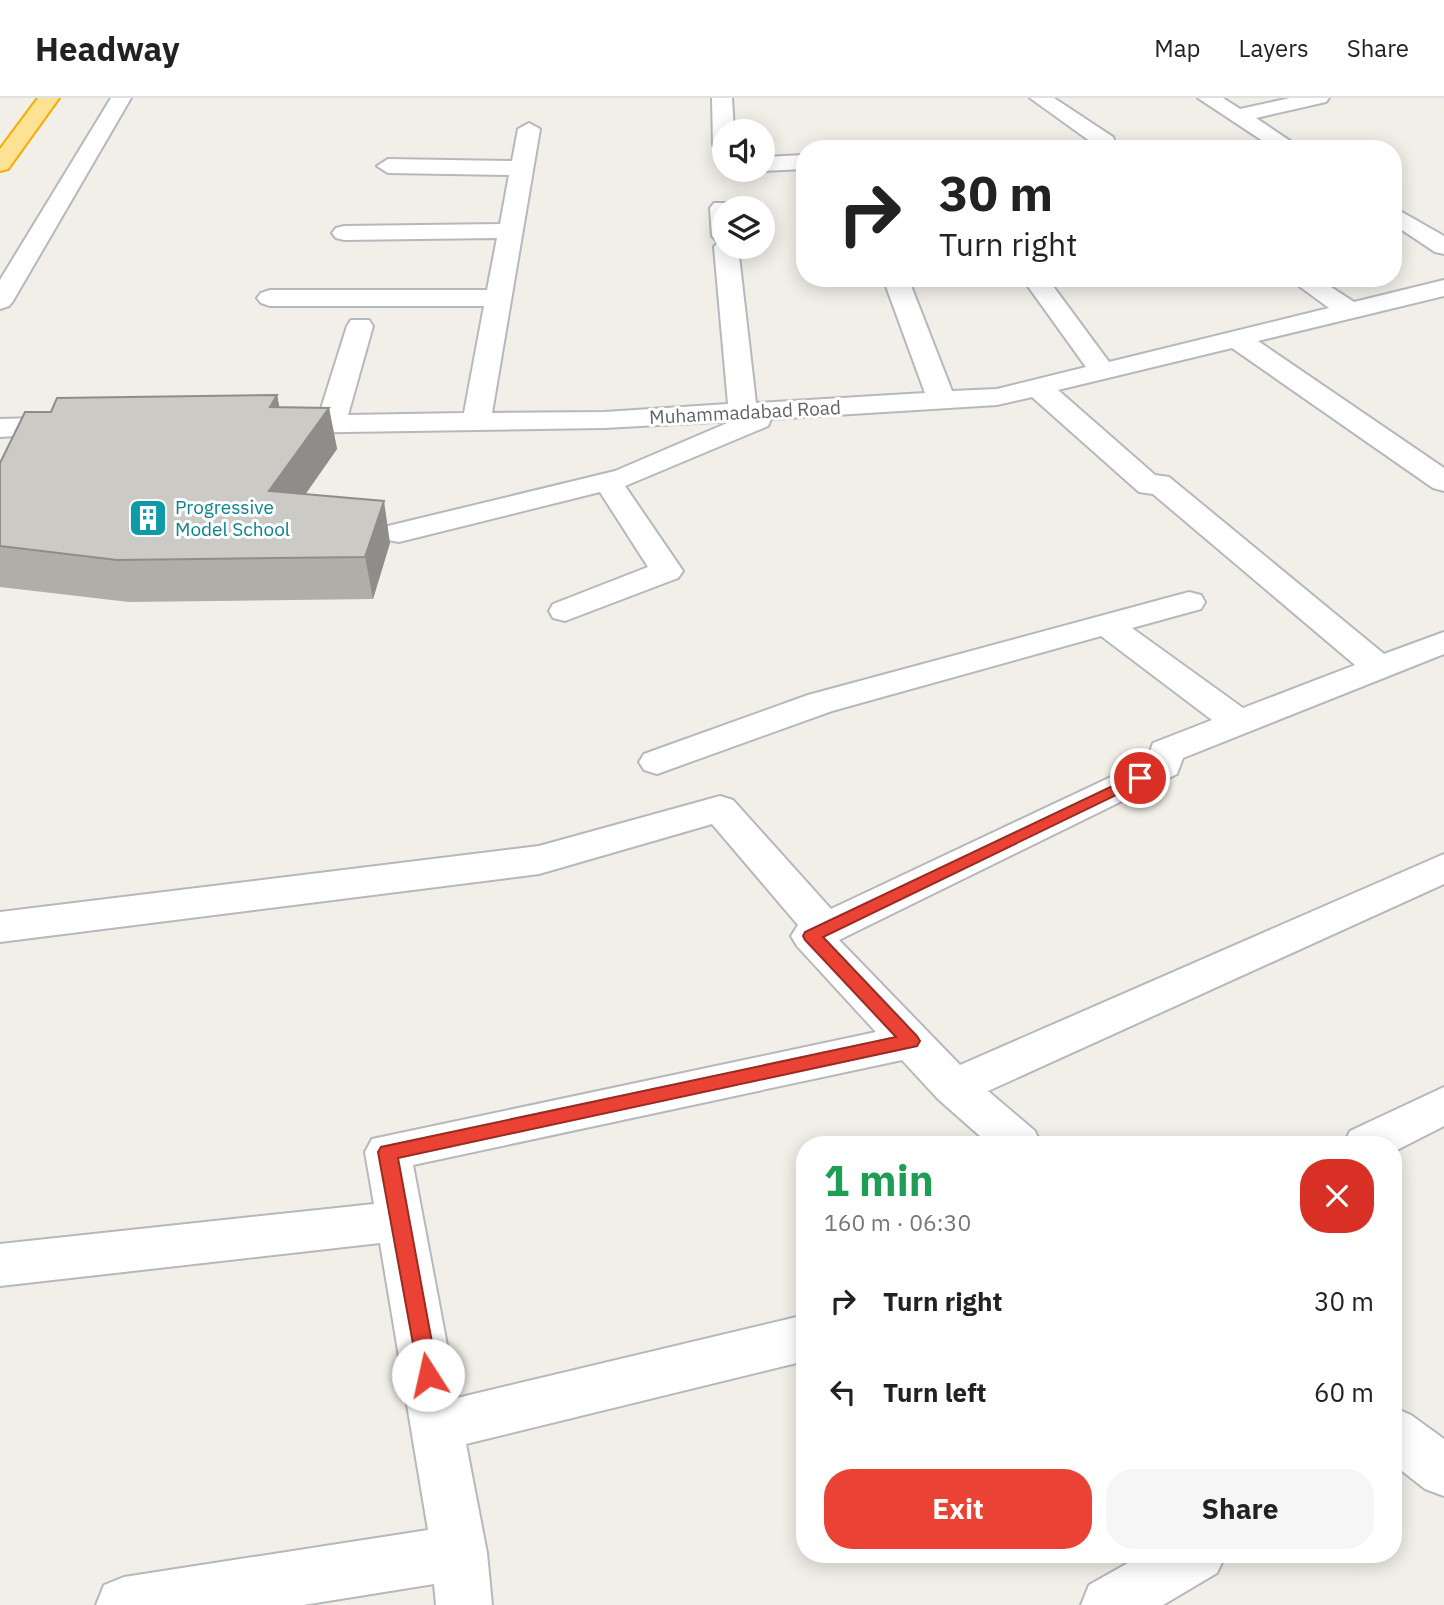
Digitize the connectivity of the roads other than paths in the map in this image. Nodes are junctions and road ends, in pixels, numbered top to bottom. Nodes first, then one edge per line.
1 (49, 98) edge
2 (121, 98) edge
3 (722, 98) edge
4 (1040, 98) edge
5 (1208, 98) edge
6 (1319, 98) edge
7 (1237, 116) junction
8 (723, 119) edge
9 (529, 129) dead end
10 (1102, 140) edge
11 (1276, 140) edge
12 (796, 162) edge
13 (775, 163) edge
14 (0, 164) edge
15 (388, 166) dead end
16 (522, 168) junction
17 (1402, 220) edge
18 (511, 231) junction
19 (344, 233) dead end
20 (1444, 247) edge
21 (727, 259) edge
22 (898, 287) edge
23 (1041, 287) edge
24 (1314, 287) edge
25 (1444, 288) edge
26 (270, 298) dead end
27 (499, 298) junction
28 (0, 302) edge
29 (1350, 311) junction
30 (360, 326) dead end
31 (1237, 339) junction
32 (1102, 371) junction
33 (1038, 387) junction
34 (942, 400) junction
35 (782, 410) junction
36 (743, 412) junction
37 (475, 422) junction
38 (331, 423) junction
39 (254, 424) edge
40 (95, 426) edge
41 (0, 428) edge
42 (607, 481) junction
43 (1444, 482) edge
44 (399, 533) dead end
45 (1189, 602) dead end
46 (565, 611) dead end
47 (1107, 625) junction
48 (1444, 642) edge
49 (1379, 667) junction
50 (1238, 722) junction
51 (657, 762) dead end
52 (1444, 868) edge
53 (0, 928) edge
54 (818, 932) junction
55 (911, 1041) junction
56 (954, 1087) junction
57 (1444, 1105) edge
58 (1010, 1136) edge
59 (1382, 1136) edge
60 (400, 1221) junction
61 (0, 1265) edge
62 (796, 1340) edge
63 (437, 1427) junction
64 (1402, 1442) edge
65 (1444, 1471) edge
66 (1182, 1563) edge
67 (462, 1579) edge
68 (124, 1605) edge
69 (1109, 1605) edge

1 - 14 highway
2 - 28 street
3 - 8 street
4 - 10 street
5 - 7 street
6 - 7 street
7 - 11 street
9 - 16 street
12 - 13 street
15 - 16 street
16 - 18 street
17 - 20 street
18 - 19 street
18 - 27 street
21 - 36 street
22 - 34 street
23 - 32 street
24 - 29 street
25 - 29 street, Muhammadabad Road
26 - 27 street
27 - 37 street
29 - 31 street, Muhammadabad Road
30 - 38 street
31 - 32 street, Muhammadabad Road
31 - 43 street
32 - 33 street, Muhammadabad Road
33 - 34 street, Muhammadabad Road
33 - 49 street
34 - 35 street, Muhammadabad Road
35 - 36 street, Muhammadabad Road
35 - 42 street
36 - 37 street, Muhammadabad Road
37 - 38 street, Muhammadabad Road
38 - 39 street, Muhammadabad Road
40 - 41 street
42 - 44 street
42 - 46 street
45 - 47 street
47 - 50 street
47 - 51 street
48 - 49 street
49 - 50 street
50 - 54 street
52 - 56 street
53 - 54 street
54 - 55 street
55 - 56 street
55 - 60 street
56 - 58 street
57 - 59 street
60 - 61 street
60 - 63 street
62 - 63 street
63 - 67 street
64 - 65 street
66 - 69 street
67 - 68 street

